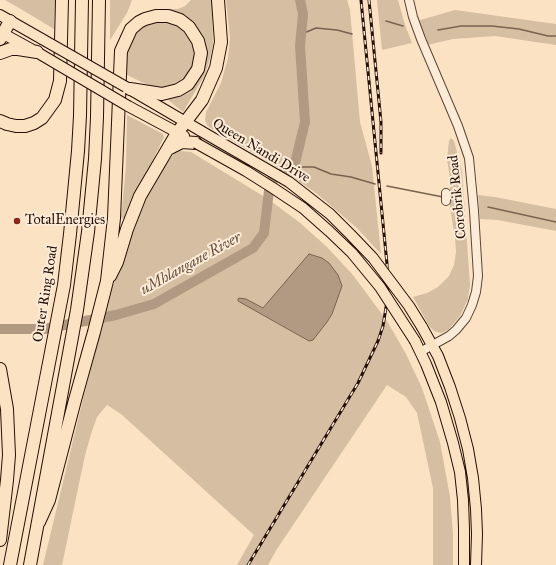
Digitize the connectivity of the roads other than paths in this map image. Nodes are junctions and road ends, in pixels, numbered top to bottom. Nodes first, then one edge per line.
1 (62, 0) edge
2 (82, 0) edge
3 (99, 0) edge
4 (218, 0) edge
5 (409, 0) edge
6 (5, 18) edge
7 (1, 35) edge
8 (0, 53) edge
9 (38, 53) junction
10 (128, 88) junction
11 (0, 121) edge
12 (185, 122) junction
13 (177, 133) junction
14 (196, 143) junction
15 (167, 149) junction
16 (106, 284) junction
17 (433, 346) junction
18 (420, 352) junction
19 (0, 369) edge
20 (39, 522) junction
21 (0, 540) edge
22 (10, 565) edge
23 (30, 565) edge
24 (464, 565) edge
25 (476, 565) edge

1 - 11 highway
2 - 22 highway, Outer Ring Road
3 - 20 highway
4 - 12 highway
5 - 17 street, Corobrik Road
6 - 7 highway
6 - 10 main road, Queen Nandi Drive, bridge
7 - 9 main road, Queen Nandi Drive
8 - 9 highway
9 - 13 main road, Queen Nandi Drive, bridge
10 - 12 main road, Queen Nandi Drive
10 - 16 highway
12 - 13 highway
12 - 17 main road, Queen Nandi Drive, bridge
13 - 14 main road, Queen Nandi Drive
13 - 15 highway
14 - 15 highway
14 - 18 main road, Queen Nandi Drive, bridge
15 - 16 highway
16 - 20 highway
17 - 18 street, Corobrik Road
17 - 25 main road, Queen Nandi Drive
18 - 24 main road, Queen Nandi Drive
19 - 21 highway
20 - 23 highway

